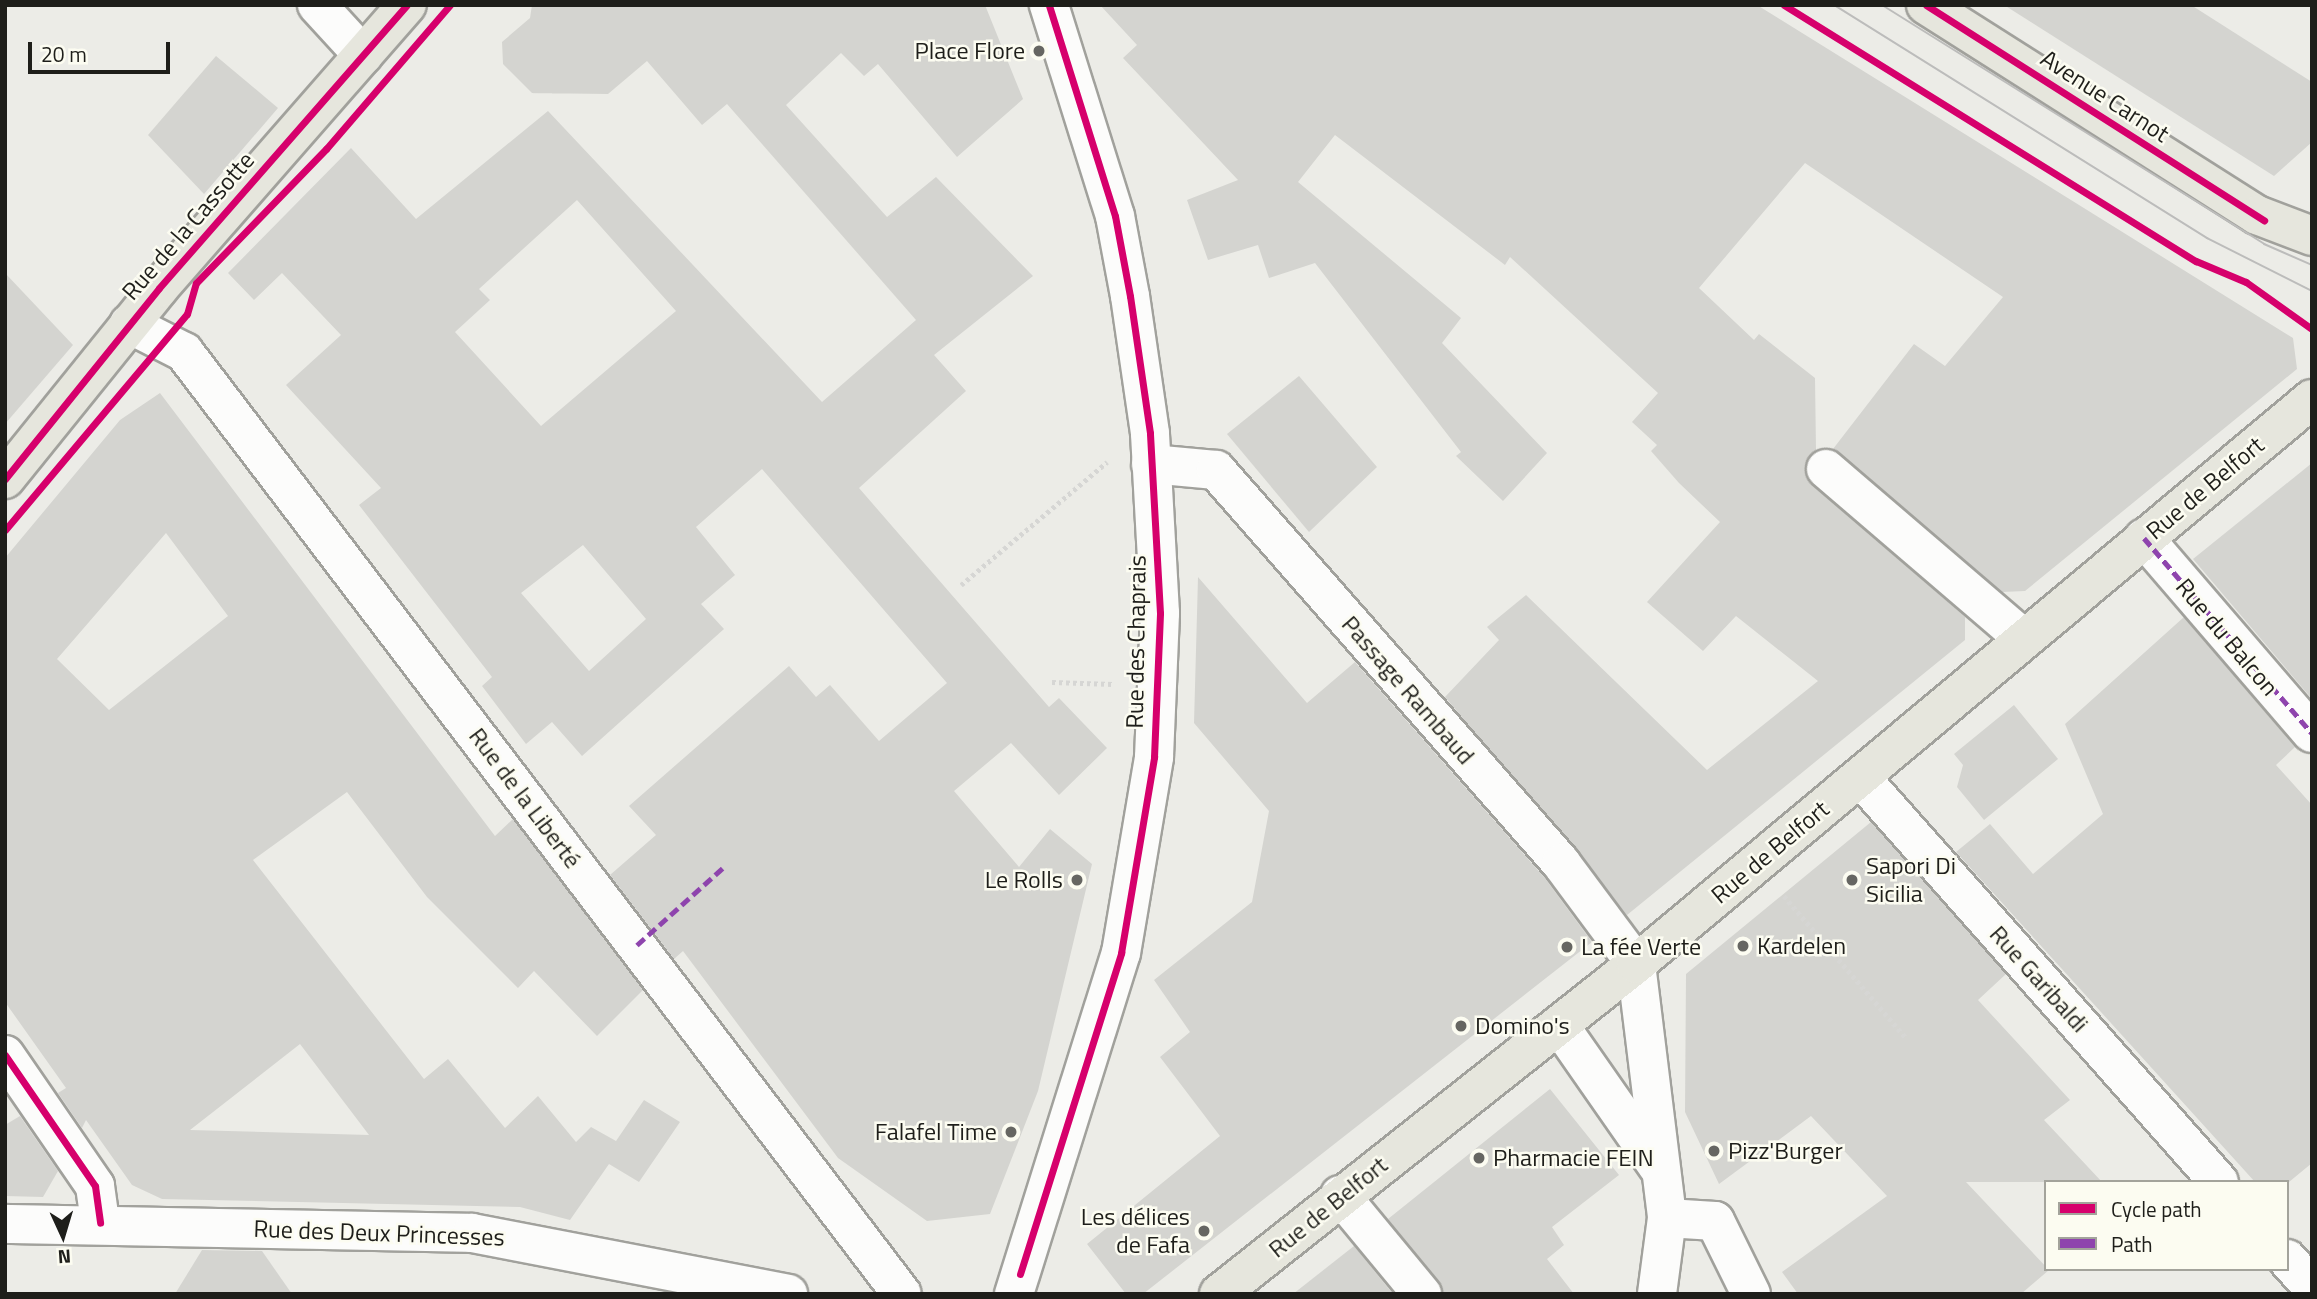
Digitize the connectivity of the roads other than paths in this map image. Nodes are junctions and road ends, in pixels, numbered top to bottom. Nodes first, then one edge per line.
1 (317, 5) edge
2 (407, 5) edge
3 (1049, 5) edge
4 (1926, 5) edge
5 (363, 55) junction
6 (2312, 236) edge
7 (129, 324) junction
8 (2312, 399) edge
9 (1151, 464) junction
10 (1826, 469) dead end
11 (5, 479) edge
12 (2144, 538) junction
13 (2023, 638) junction
14 (2312, 733) edge
15 (1860, 777) junction
16 (1636, 964) junction
17 (1559, 1025) junction
18 (5, 1055) edge
19 (1661, 1172) junction
20 (2217, 1180) edge
21 (1340, 1195) junction
22 (1667, 1218) junction
23 (100, 1223) junction
24 (5, 1224) edge
25 (2289, 1261) edge
26 (1023, 1287) edge
27 (2312, 1287) edge
28 (788, 1294) edge
29 (902, 1294) edge
30 (988, 1294) edge
31 (1220, 1294) edge
32 (1422, 1294) edge
33 (1657, 1294) edge
34 (1751, 1294) edge

1 - 5 street
2 - 5 main road, Rue de la Cassotte
3 - 9 street, Rue des Chaprais
4 - 6 main road, Avenue Carnot
5 - 7 main road, Rue de la Cassotte
7 - 11 main road, Rue de la Cassotte
7 - 29 street, Rue de la Liberté
8 - 12 main road, Rue de Belfort
9 - 16 street, Passage Rambaud
9 - 26 street, Rue des Chaprais
10 - 13 street
12 - 13 main road, Rue de Belfort
12 - 14 street, Rue du Balcon
13 - 15 main road, Rue de Belfort
15 - 16 main road, Rue de Belfort
15 - 20 street, Rue Garibaldi
16 - 17 main road, Rue de Belfort
16 - 19 street
17 - 19 street
17 - 21 main road, Rue de Belfort
18 - 23 street
19 - 22 street
21 - 31 main road, Rue de Belfort
21 - 32 street
22 - 33 street
22 - 34 street
23 - 24 street, Rue des Deux Princesses
23 - 28 street, Rue des Deux Princesses
25 - 27 street
26 - 30 street

